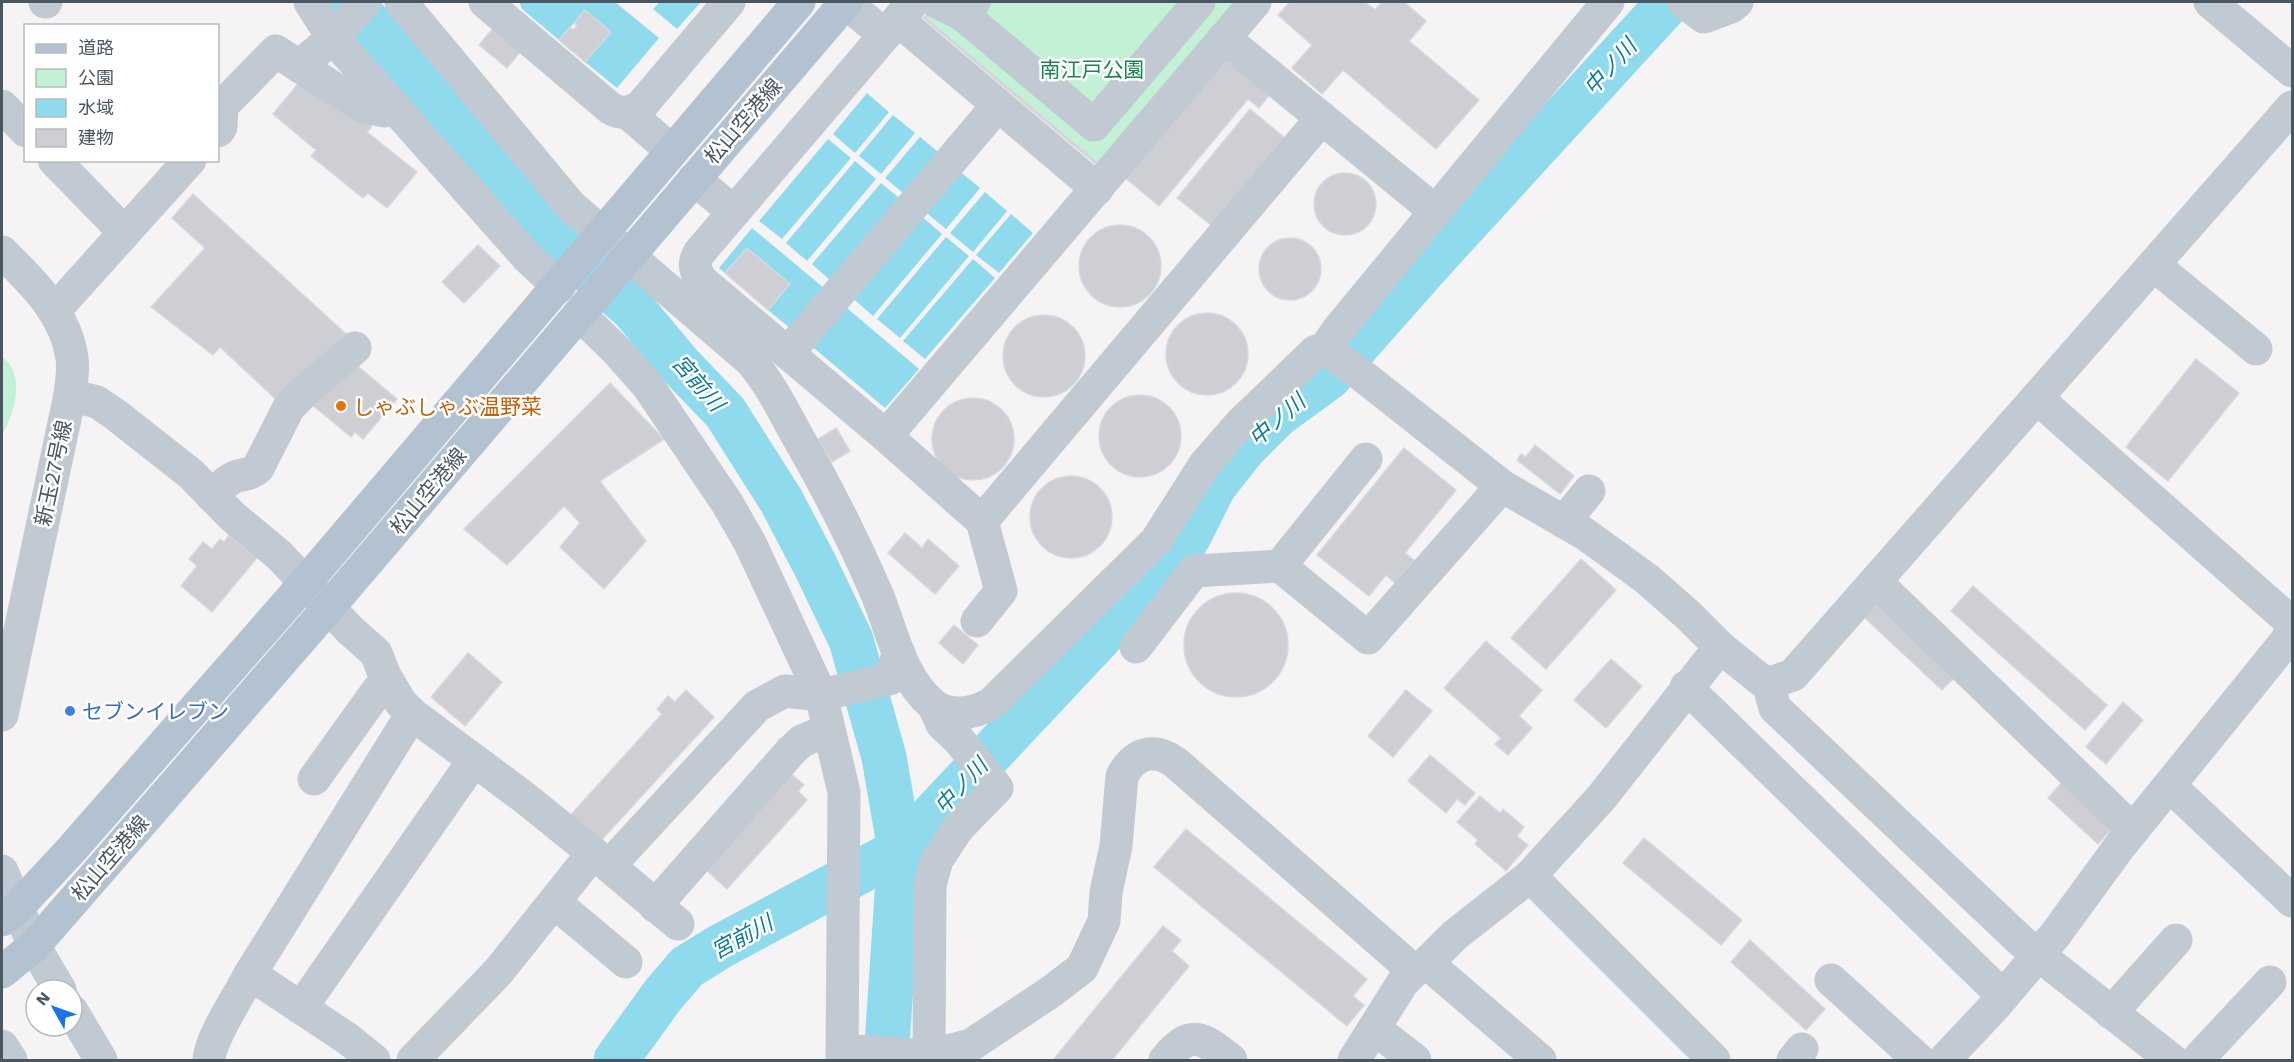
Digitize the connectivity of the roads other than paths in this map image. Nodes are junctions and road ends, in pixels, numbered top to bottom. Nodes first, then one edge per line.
1 (310, 2) edge
2 (365, 2) edge
3 (401, 2) edge
4 (485, 2) edge
5 (729, 2) edge
6 (800, 2) edge
7 (1199, 2) edge
8 (1255, 2) edge
9 (1608, 2) edge
10 (1684, 2) edge
11 (1737, 2) edge
12 (2210, 2) edge
13 (953, 5) edge
14 (874, 9) edge
15 (337, 34) junction
16 (1224, 38) junction
17 (299, 66) junction
18 (2292, 71) edge
19 (998, 105) junction
20 (2, 106) edge
21 (395, 107) junction
22 (2292, 107) edge
23 (628, 113) junction
24 (1322, 118) junction
25 (24, 129) edge
26 (219, 130) edge
27 (672, 152) junction
28 (56, 162) edge
29 (188, 162) edge
30 (694, 179) junction
31 (1097, 189) junction
32 (1435, 211) junction
33 (734, 212) junction
34 (124, 232) junction
35 (598, 239) junction
36 (2, 252) edge
37 (623, 262) junction
38 (2155, 266) junction
39 (562, 284) junction
40 (55, 310) junction
41 (582, 310) junction
42 (355, 348) dead end
43 (2256, 349) dead end
44 (1339, 352) junction
45 (788, 353) junction
46 (70, 395) junction
47 (2037, 398) junction
48 (886, 436) junction
49 (1366, 459) dead end
50 (1495, 494) junction
51 (211, 495) junction
52 (982, 521) junction
53 (1280, 566) junction
54 (1876, 582) junction
55 (305, 583) junction
56 (328, 607) junction
57 (977, 621) dead end
58 (2292, 625) edge
59 (1136, 647) dead end
60 (1720, 647) junction
61 (894, 666) junction
62 (388, 682) junction
63 (1770, 683) junction
64 (1686, 687) junction
65 (821, 694) junction
66 (934, 706) junction
67 (411, 714) junction
68 (2, 715) edge
69 (828, 730) junction
70 (474, 760) junction
71 (314, 779) dead end
72 (2170, 786) junction
73 (2133, 830) junction
74 (601, 860) junction
75 (2, 871) edge
76 (1530, 876) junction
77 (554, 902) junction
78 (2288, 907) edge
79 (9, 914) edge
80 (2176, 940) dead end
81 (34, 946) junction
82 (2038, 955) junction
83 (626, 962) dead end
84 (1421, 967) junction
85 (2, 972) edge
86 (250, 974) junction
87 (53, 978) edge
88 (1831, 980) dead end
89 (2270, 982) dead end
90 (2003, 996) junction
91 (301, 1008) junction
92 (2111, 1013) junction
93 (1375, 1029) junction
94 (84, 1031) edge
95 (2, 1046) edge
96 (846, 1055) edge
97 (924, 1057) edge
98 (11, 1060) edge
99 (101, 1060) edge
100 (209, 1060) edge
101 (374, 1060) edge
102 (413, 1060) edge
103 (1165, 1060) edge
104 (1231, 1060) edge
105 (1354, 1060) edge
106 (1415, 1060) edge
107 (1540, 1060) edge
108 (1714, 1060) edge
109 (1920, 1060) edge
110 (1944, 1060) edge
111 (2172, 1060) edge
112 (2197, 1060) edge

1 - 15 street
2 - 15 street
3 - 35 street
4 - 23 street
5 - 23 street
6 - 27 main road, 松山空港線
7 - 13 street
8 - 16 street
9 - 32 street
10 - 11 street
12 - 18 street
14 - 19 street
14 - 30 main road, 松山空港線
14 - 33 street
15 - 17 street
15 - 21 street
16 - 24 street
16 - 31 street
17 - 21 street
17 - 26 street
19 - 31 street
19 - 45 street
20 - 25 street
21 - 39 street
22 - 38 street
23 - 27 street
24 - 32 street
24 - 52 street
27 - 35 main road, 松山空港線
28 - 34 street
29 - 34 street
30 - 33 street
30 - 37 main road, 松山空港線
31 - 48 street
32 - 44 street
33 - 45 street
34 - 40 street
35 - 37 street
35 - 39 main road, 松山空港線
36 - 40 street, 新玉27号線
37 - 41 main road, 松山空港線
37 - 61 street
38 - 43 street
38 - 47 street
39 - 55 main road, 松山空港線
40 - 46 street, 新玉27号線
41 - 56 main road, 松山空港線
41 - 65 street
42 - 51 street
44 - 50 street
44 - 66 street
45 - 48 street
46 - 51 street
46 - 68 street, 新玉27号線
47 - 54 street
47 - 58 street
48 - 52 street
49 - 53 street
50 - 53 street
50 - 60 street
51 - 55 street
52 - 57 street
53 - 59 street
54 - 63 street
54 - 73 street
55 - 56 street
55 - 79 main road, 松山空港線
56 - 62 street
56 - 81 main road, 松山空港線
58 - 72 street
60 - 63 street
60 - 64 street
61 - 65 street
61 - 66 street
62 - 67 street
62 - 71 street
63 - 82 street
64 - 76 street
64 - 90 street
65 - 69 street
65 - 74 street
66 - 97 street
67 - 70 street
67 - 86 street
69 - 74 street
69 - 96 street
70 - 74 street
70 - 91 street
72 - 73 street
72 - 78 street
73 - 82 street
74 - 77 street
75 - 79 street
76 - 84 street
76 - 108 street
77 - 83 street
77 - 102 street
79 - 81 street
80 - 92 street
81 - 85 main road, 松山空港線
81 - 87 street
82 - 90 street
82 - 92 street
84 - 93 street
84 - 97 street
84 - 107 street
86 - 91 street
86 - 100 street
88 - 109 street
89 - 112 street
90 - 110 street
91 - 101 street
92 - 111 street
93 - 105 street
93 - 106 street
94 - 99 street
95 - 98 street
96 - 97 street
103 - 104 street

